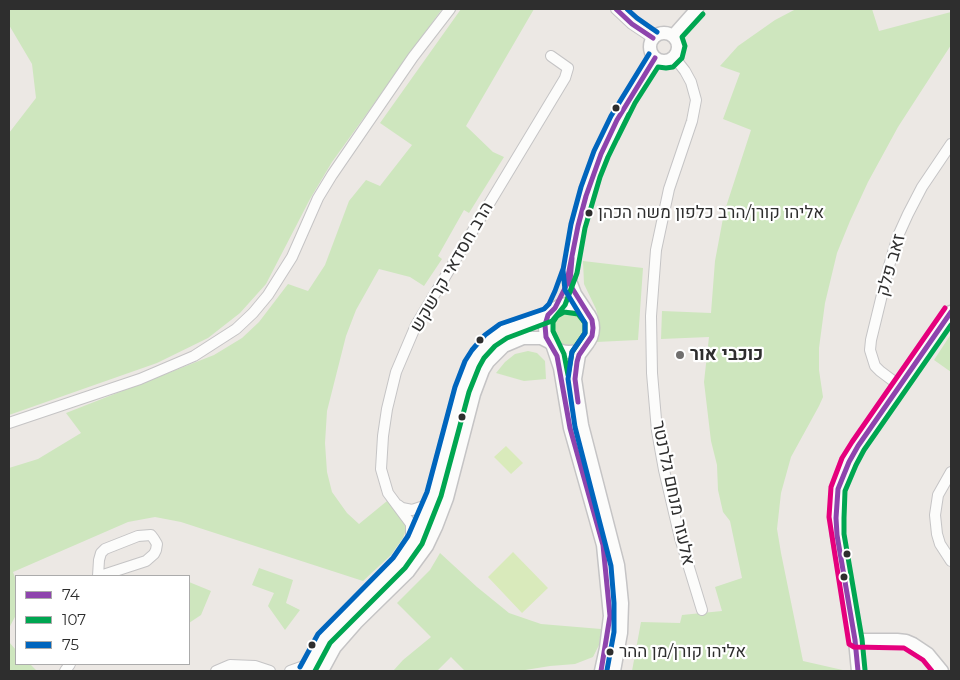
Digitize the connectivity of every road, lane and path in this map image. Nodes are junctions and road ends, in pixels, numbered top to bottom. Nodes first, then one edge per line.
1 (450, 9) edge
2 (616, 9) edge
3 (697, 9) edge
4 (673, 36) junction
5 (653, 38) junction
6 (551, 56) dead end
7 (674, 57) junction
8 (655, 58) junction
9 (951, 144) edge
10 (570, 271) junction
11 (552, 312) junction
12 (587, 312) junction
13 (951, 312) edge
14 (588, 343) junction
15 (551, 344) junction
16 (900, 386) junction
17 (9, 423) edge
18 (951, 472) edge
19 (393, 501) junction
20 (430, 504) junction
21 (410, 548) junction
22 (951, 561) edge
23 (99, 575) edge
24 (102, 575) edge
25 (702, 610) dead end
26 (855, 640) junction
27 (314, 657) junction
28 (216, 671) edge
29 (269, 671) edge
30 (278, 671) edge
31 (290, 671) edge
32 (307, 671) edge
33 (322, 671) edge
34 (601, 671) edge
35 (614, 671) edge
36 (858, 671) edge
37 (942, 671) edge

1 - 17 street
2 - 5 street
3 - 4 street
4 - 5 street
4 - 7 street
5 - 8 street
6 - 19 street, הרב חסדאי קרשקש
7 - 8 street
7 - 25 street, אלעזר מנחם גלרנטר
8 - 10 street
9 - 16 street, זאב פלק
10 - 11 street
10 - 12 street
11 - 12 street
11 - 15 street
11 - 20 street
12 - 14 street
13 - 16 street
14 - 15 street
14 - 35 street
15 - 33 street
15 - 34 street
16 - 26 street
18 - 22 street
19 - 20 street
19 - 21 street, הרב חסדאי קרשקש
20 - 21 street
21 - 27 street
23 - 24 street
26 - 36 street
26 - 37 street
27 - 31 street
27 - 32 street
28 - 29 street
29 - 30 street

